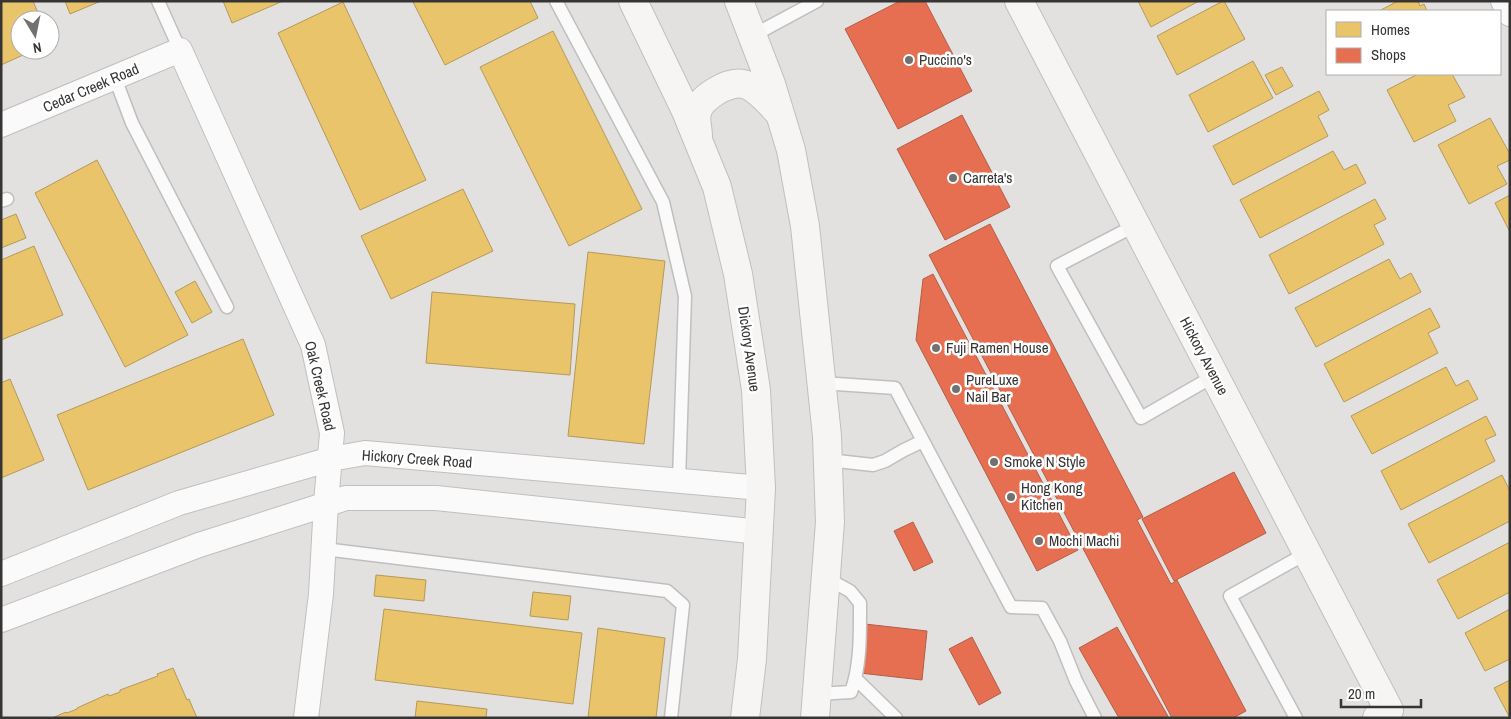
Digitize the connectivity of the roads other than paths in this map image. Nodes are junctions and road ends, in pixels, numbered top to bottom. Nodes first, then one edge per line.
1 (158, 1) edge
2 (556, 1) edge
3 (633, 1) edge
4 (739, 1) edge
5 (817, 1) edge
6 (1019, 1) edge
7 (1503, 1) edge
8 (1510, 14) edge
9 (752, 36) junction
10 (180, 50) junction
11 (115, 78) junction
12 (780, 114) junction
13 (1, 126) edge
14 (699, 142) junction
15 (1136, 225) junction
16 (227, 307) dead end
17 (1214, 376) junction
18 (822, 384) junction
19 (923, 441) junction
20 (330, 459) junction
21 (828, 460) junction
22 (679, 480) junction
23 (761, 488) junction
24 (326, 503) junction
25 (760, 532) junction
26 (324, 549) junction
27 (1307, 553) junction
28 (1, 574) edge
29 (826, 578) junction
30 (1, 620) edge
31 (856, 679) junction
32 (816, 706) edge
33 (1383, 714) edge
34 (306, 718) edge
35 (671, 718) edge
36 (745, 718) edge
37 (896, 718) edge
38 (1095, 718) edge
39 (1296, 718) edge

1 - 10 lane
2 - 22 lane
3 - 14 main road, Dickory Avenue
4 - 9 main road
5 - 9 lane
6 - 15 main road, Hickory Avenue
7 - 8 street
9 - 12 main road
10 - 11 street, Cedar Creek Road
10 - 20 street, Oak Creek Road
11 - 13 street, Cedar Creek Road
11 - 16 lane
12 - 14 main road
12 - 18 main road
14 - 23 main road, Dickory Avenue
15 - 17 main road, Hickory Avenue
15 - 17 lane
17 - 27 main road, Hickory Avenue
18 - 19 lane
18 - 21 main road
19 - 21 lane
19 - 38 lane
20 - 22 street, Hickory Creek Road
20 - 24 street, Oak Creek Road
20 - 28 street, Hickory Creek Road
21 - 29 main road
22 - 23 street, Hickory Creek Road
23 - 25 main road, Dickory Avenue
24 - 25 street
24 - 26 street, Oak Creek Road
24 - 30 street
25 - 36 main road, Dickory Avenue
26 - 34 street, Oak Creek Road
26 - 35 lane
27 - 33 main road, Hickory Avenue
27 - 39 lane
29 - 31 lane
29 - 32 main road
31 - 32 lane
31 - 37 lane

